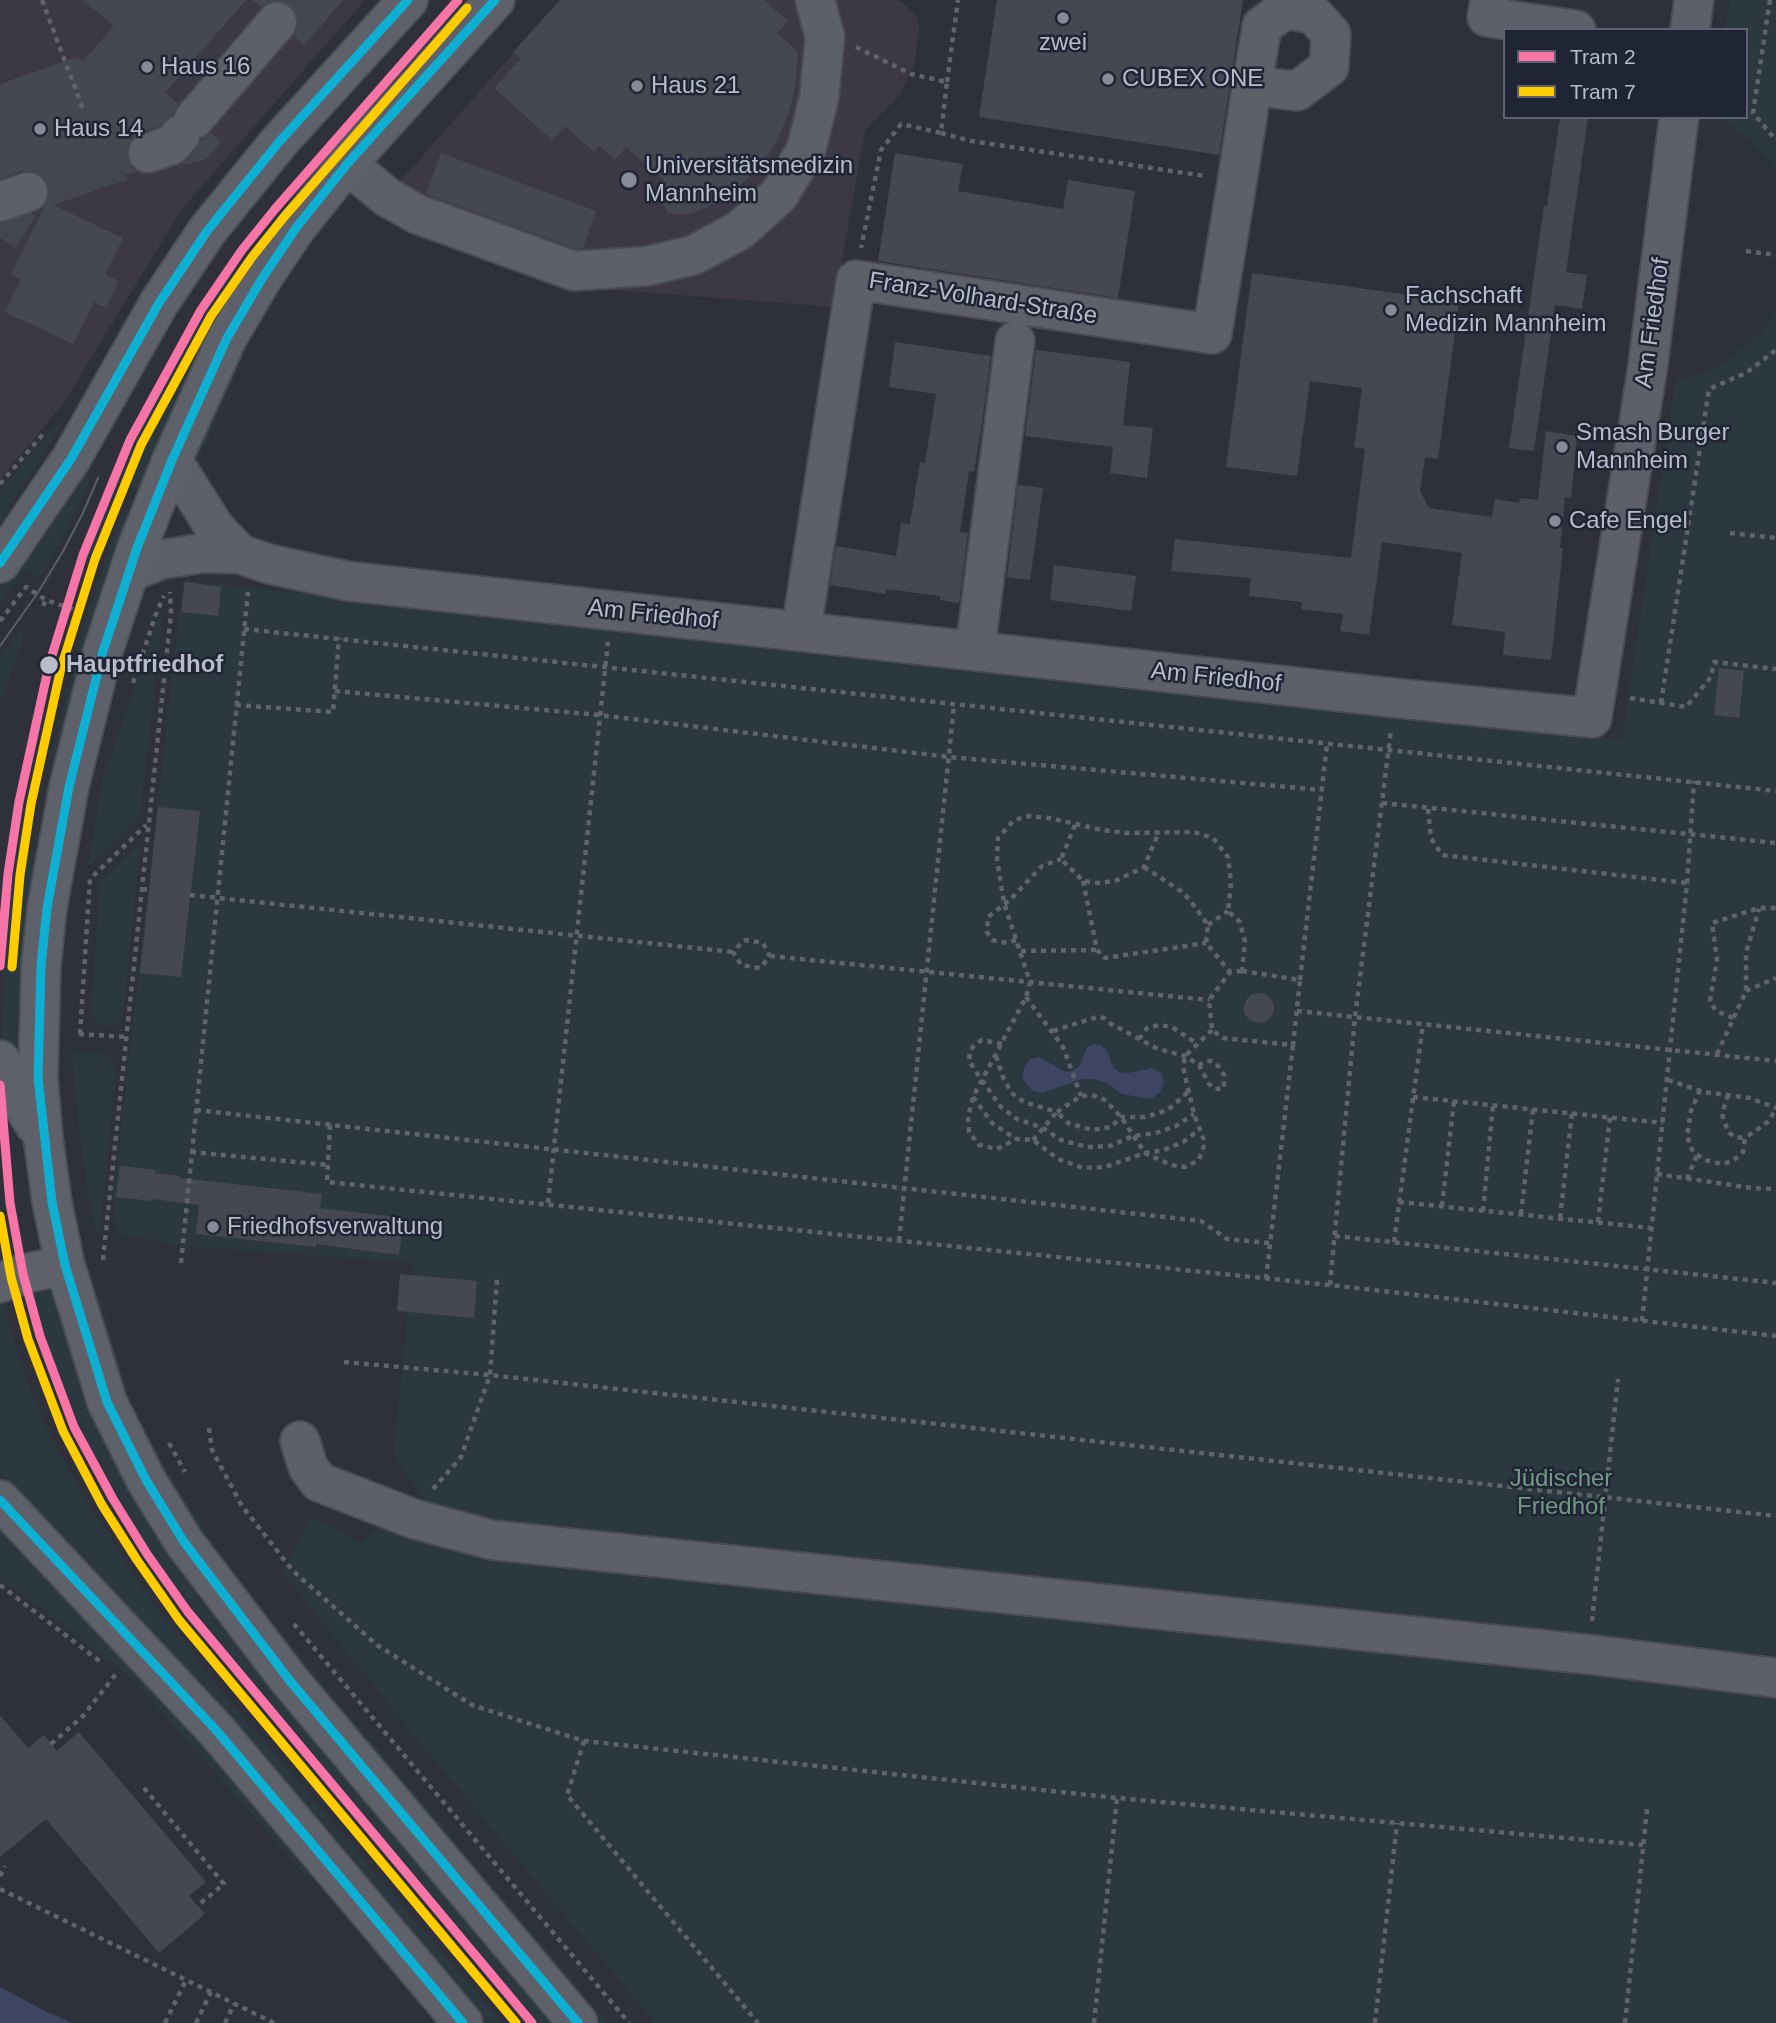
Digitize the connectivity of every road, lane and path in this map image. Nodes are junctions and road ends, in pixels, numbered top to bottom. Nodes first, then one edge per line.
1 (41, 0) edge
2 (408, 0) edge
3 (495, 0) edge
4 (815, 0) edge
5 (958, 0) edge
6 (1490, 0) edge
7 (1694, 0) edge
8 (1770, 0) edge
9 (1277, 4) edge
10 (278, 22) tunnel mouth
11 (1562, 28) edge
12 (1690, 28) edge
13 (852, 45) dead end
14 (947, 82) junction
15 (1252, 86) junction
16 (83, 109) dead end
17 (1679, 119) edge
18 (941, 133) junction
19 (174, 135) tunnel mouth
20 (1776, 139) edge
21 (347, 164) junction
22 (1237, 182) junction
23 (1746, 251) dead end
24 (1776, 255) edge
25 (856, 280) junction
26 (1016, 341) dead end
27 (1776, 349) edge
28 (46, 431) dead end
29 (172, 460) junction
30 (0, 484) edge
31 (1730, 533) dead end
32 (1776, 538) edge
33 (240, 554) junction
34 (0, 563) edge
35 (174, 570) junction
36 (130, 572) junction
37 (32, 591) dead end
38 (46, 600) dead end
39 (43, 606) dead end
40 (611, 610) junction
41 (0, 621) edge
42 (801, 631) junction
43 (340, 638) junction
44 (975, 650) junction
45 (605, 667) junction
46 (1776, 669) edge
47 (335, 691) junction
48 (1596, 692) junction
49 (1395, 698) junction
50 (1661, 703) junction
51 (236, 705) junction
52 (954, 705) junction
53 (599, 715) junction
54 (1327, 744) junction
55 (1388, 750) junction
56 (949, 757) junction
57 (1694, 781) junction
58 (1322, 790) junction
59 (1776, 790) edge
60 (1382, 803) junction
61 (1428, 809) junction
62 (147, 825) junction
63 (1075, 825) junction
64 (1160, 832) junction
65 (1691, 834) junction
66 (1776, 843) edge
67 (1061, 859) junction
68 (1144, 867) junction
69 (1083, 881) junction
70 (1687, 883) junction
71 (142, 889) junction
72 (149, 890) dead end
73 (190, 895) dead end
74 (216, 897) junction
75 (1004, 903) junction
76 (1759, 908) junction
77 (1776, 908) edge
78 (1228, 911) junction
79 (1208, 925) junction
80 (576, 935) junction
81 (1016, 940) junction
82 (1206, 943) junction
83 (1097, 950) junction
84 (1021, 951) junction
85 (733, 952) junction
86 (770, 956) junction
87 (1242, 971) junction
88 (927, 972) junction
89 (1230, 972) junction
90 (1776, 978) edge
91 (1300, 980) junction
92 (1030, 982) junction
93 (1746, 991) junction
94 (1026, 997) junction
95 (1209, 1000) junction
96 (1297, 1011) junction
97 (1355, 1017) junction
98 (1733, 1018) junction
99 (1423, 1024) junction
100 (1212, 1030) junction
101 (1053, 1031) junction
102 (127, 1037) junction
103 (1139, 1039) junction
104 (1002, 1044) junction
105 (1196, 1044) junction
106 (1293, 1045) junction
107 (1671, 1049) junction
108 (1717, 1055) junction
109 (996, 1056) junction
110 (1185, 1056) junction
111 (0, 1059) edge
112 (1776, 1062) edge
113 (1199, 1065) junction
114 (982, 1079) junction
115 (1668, 1080) junction
116 (1700, 1090) junction
117 (1189, 1091) junction
118 (1727, 1095) junction
119 (1081, 1096) junction
120 (973, 1097) junction
121 (1413, 1097) junction
122 (1454, 1101) junction
123 (1493, 1105) junction
124 (1776, 1108) edge
125 (1533, 1109) junction
126 (196, 1110) junction
127 (1057, 1112) junction
128 (1572, 1113) junction
129 (1194, 1114) junction
130 (1121, 1117) junction
131 (1610, 1117) junction
132 (1663, 1123) junction
133 (330, 1125) junction
134 (1043, 1128) junction
135 (1200, 1129) junction
136 (1133, 1136) junction
137 (43, 1137) junction
138 (1745, 1138) junction
139 (1016, 1139) junction
140 (1033, 1140) junction
141 (553, 1150) junction
142 (191, 1152) junction
143 (1145, 1153) junction
144 (1697, 1155) junction
145 (328, 1165) junction
146 (1657, 1174) junction
147 (1687, 1179) junction
148 (904, 1188) junction
149 (1776, 1189) edge
150 (1399, 1202) junction
151 (548, 1203) junction
152 (1442, 1206) junction
153 (1483, 1210) junction
154 (1521, 1214) junction
155 (1560, 1218) junction
156 (1598, 1222) junction
157 (1651, 1228) junction
158 (1335, 1236) junction
159 (899, 1241) junction
160 (1394, 1242) junction
161 (1270, 1243) junction
162 (103, 1260) dead end
163 (181, 1264) dead end
164 (65, 1265) junction
165 (1647, 1269) junction
166 (497, 1279) dead end
167 (1266, 1279) junction
168 (0, 1283) edge
169 (1776, 1283) edge
170 (1330, 1285) junction
171 (1642, 1321) junction
172 (1776, 1336) edge
173 (344, 1362) dead end
174 (490, 1375) junction
175 (1618, 1379) dead end
176 (209, 1428) dead end
177 (167, 1440) dead end
178 (300, 1441) dead end
179 (186, 1474) dead end
180 (1605, 1498) junction
181 (0, 1500) edge
182 (1776, 1516) edge
183 (414, 1519) junction
184 (286, 1615) dead end
185 (1592, 1622) dead end
186 (116, 1673) dead end
187 (1776, 1678) edge
188 (584, 1741) junction
189 (51, 1744) dead end
190 (144, 1788) dead end
191 (1117, 1798) junction
192 (1647, 1809) dead end
193 (1396, 1823) junction
194 (1643, 1845) junction
195 (5, 1866) dead end
196 (0, 1876) edge
197 (0, 1889) edge
198 (197, 1906) dead end
199 (186, 1980) junction
200 (211, 1992) junction
201 (234, 2004) junction
202 (165, 2023) edge
203 (196, 2023) edge
204 (225, 2023) edge
205 (274, 2023) edge
206 (463, 2023) edge
207 (578, 2023) edge
208 (629, 2023) edge
209 (758, 2023) edge
210 (1094, 2023) edge
211 (1375, 2023) edge
212 (1625, 2023) edge

1 - 16 path
2 - 34 main road
3 - 21 main road
4 - 21 street
5 - 14 path
6 - 11 street
7 - 12 street
8 - 20 path
9 - 15 street, Franz-Volhard-Straße
9 - 15 street, Franz-Volhard-Straße
10 - 19 street
13 - 14 path
14 - 18 path
15 - 22 street, Franz-Volhard-Straße
17 - 48 street, Am Friedhof
18 - 22 path
18 - 25 path
21 - 29 main road
22 - 25 street, Franz-Volhard-Straße
23 - 24 path
25 - 42 street, Franz-Volhard-Straße
26 - 44 street
27 - 50 path
28 - 30 path
29 - 33 street, Am Friedhof
29 - 36 main road
31 - 32 path
33 - 35 street, Am Friedhof
33 - 40 street, Am Friedhof
35 - 36 street, Am Friedhof
35 - 62 path
36 - 137 main road
37 - 41 path
38 - 39 path
40 - 42 street, Am Friedhof
40 - 45 path
42 - 44 street, Am Friedhof
43 - 45 path
43 - 47 path
43 - 51 path
44 - 49 street, Am Friedhof
45 - 52 path
45 - 53 path
46 - 50 path
47 - 51 path
47 - 53 path
48 - 49 street, Am Friedhof
48 - 50 path
49 - 55 path
51 - 74 path
52 - 54 path
52 - 56 path
53 - 56 path
53 - 80 path
54 - 55 path
54 - 58 path
55 - 57 path
55 - 60 path
56 - 58 path
56 - 88 path
57 - 59 path
57 - 65 path
58 - 91 path
60 - 61 path
60 - 97 path
61 - 65 path
61 - 70 path
62 - 71 path
62 - 102 path
63 - 64 path
63 - 67 path
63 - 75 path
64 - 68 path
64 - 78 path
65 - 66 path
65 - 70 path
67 - 69 path
67 - 75 path
68 - 69 path
68 - 79 path
69 - 83 path
70 - 107 path
71 - 72 path
71 - 102 path
73 - 74 path
74 - 80 path
74 - 126 path
75 - 81 path
75 - 81 path
76 - 77 path
76 - 93 path
76 - 98 path
78 - 79 path
78 - 87 path
79 - 82 path
80 - 85 path
80 - 141 path
81 - 84 path
82 - 83 path
82 - 89 path
83 - 84 path
84 - 92 path
85 - 86 path
85 - 86 path
86 - 88 path
87 - 89 path
87 - 91 path
88 - 92 path
88 - 148 path
89 - 95 path
90 - 93 path
91 - 96 path
92 - 94 path
92 - 95 path
93 - 98 path
94 - 101 path
94 - 104 path
95 - 100 path
96 - 97 path
96 - 106 path
97 - 99 path
97 - 158 path
98 - 108 path
99 - 107 path
99 - 121 path
100 - 105 path
100 - 106 path
101 - 103 path
101 - 119 path
102 - 162 path
103 - 105 path
103 - 110 path
104 - 109 path
104 - 114 path
105 - 110 path
106 - 161 path
107 - 108 path
107 - 115 path
108 - 112 path
109 - 114 path
109 - 127 path
110 - 113 path
110 - 117 path
111 - 137 main road
113 - 113 path
114 - 120 path
114 - 134 path
115 - 116 path
115 - 132 path
116 - 118 path
116 - 144 path
117 - 129 path
117 - 130 path
118 - 124 path
118 - 138 path
119 - 127 path
119 - 130 path
120 - 139 path
120 - 139 path
121 - 122 path
121 - 150 path
122 - 123 path
122 - 152 path
123 - 125 path
123 - 153 path
124 - 138 path
125 - 128 path
125 - 154 path
126 - 133 path
126 - 142 path
127 - 130 path
127 - 134 path
128 - 131 path
128 - 155 path
129 - 135 path
129 - 136 path
130 - 136 path
131 - 132 path
131 - 156 path
132 - 146 path
133 - 141 path
133 - 145 path
134 - 136 path
134 - 140 path
135 - 143 path
135 - 143 path
136 - 143 path
137 - 164 main road
138 - 144 path
139 - 140 path
140 - 143 path
141 - 148 path
141 - 151 path
142 - 145 path
142 - 163 path
144 - 147 path
145 - 151 path
146 - 147 path
146 - 157 path
147 - 149 path
148 - 159 path
148 - 161 path
150 - 152 path
150 - 160 path
151 - 159 path
152 - 153 path
153 - 154 path
154 - 155 path
155 - 156 path
156 - 157 path
157 - 165 path
158 - 160 path
158 - 170 path
159 - 167 path
160 - 165 path
161 - 167 path
164 - 168 main road
164 - 207 main road
165 - 169 path
165 - 171 path
166 - 174 path
167 - 170 path
170 - 171 path
171 - 172 path
173 - 174 path
174 - 180 path
174 - 183 path
175 - 180 path
176 - 188 path
177 - 179 path
178 - 183 street
180 - 182 path
180 - 185 path
181 - 206 main road
183 - 187 street
184 - 208 path
186 - 189 path
188 - 191 path
188 - 209 path
190 - 198 path
191 - 193 path
191 - 210 path
192 - 194 path
193 - 194 path
193 - 211 path
194 - 212 path
195 - 196 path
197 - 199 path
199 - 200 path
199 - 202 path
200 - 201 path
200 - 203 path
201 - 204 path
201 - 205 path

